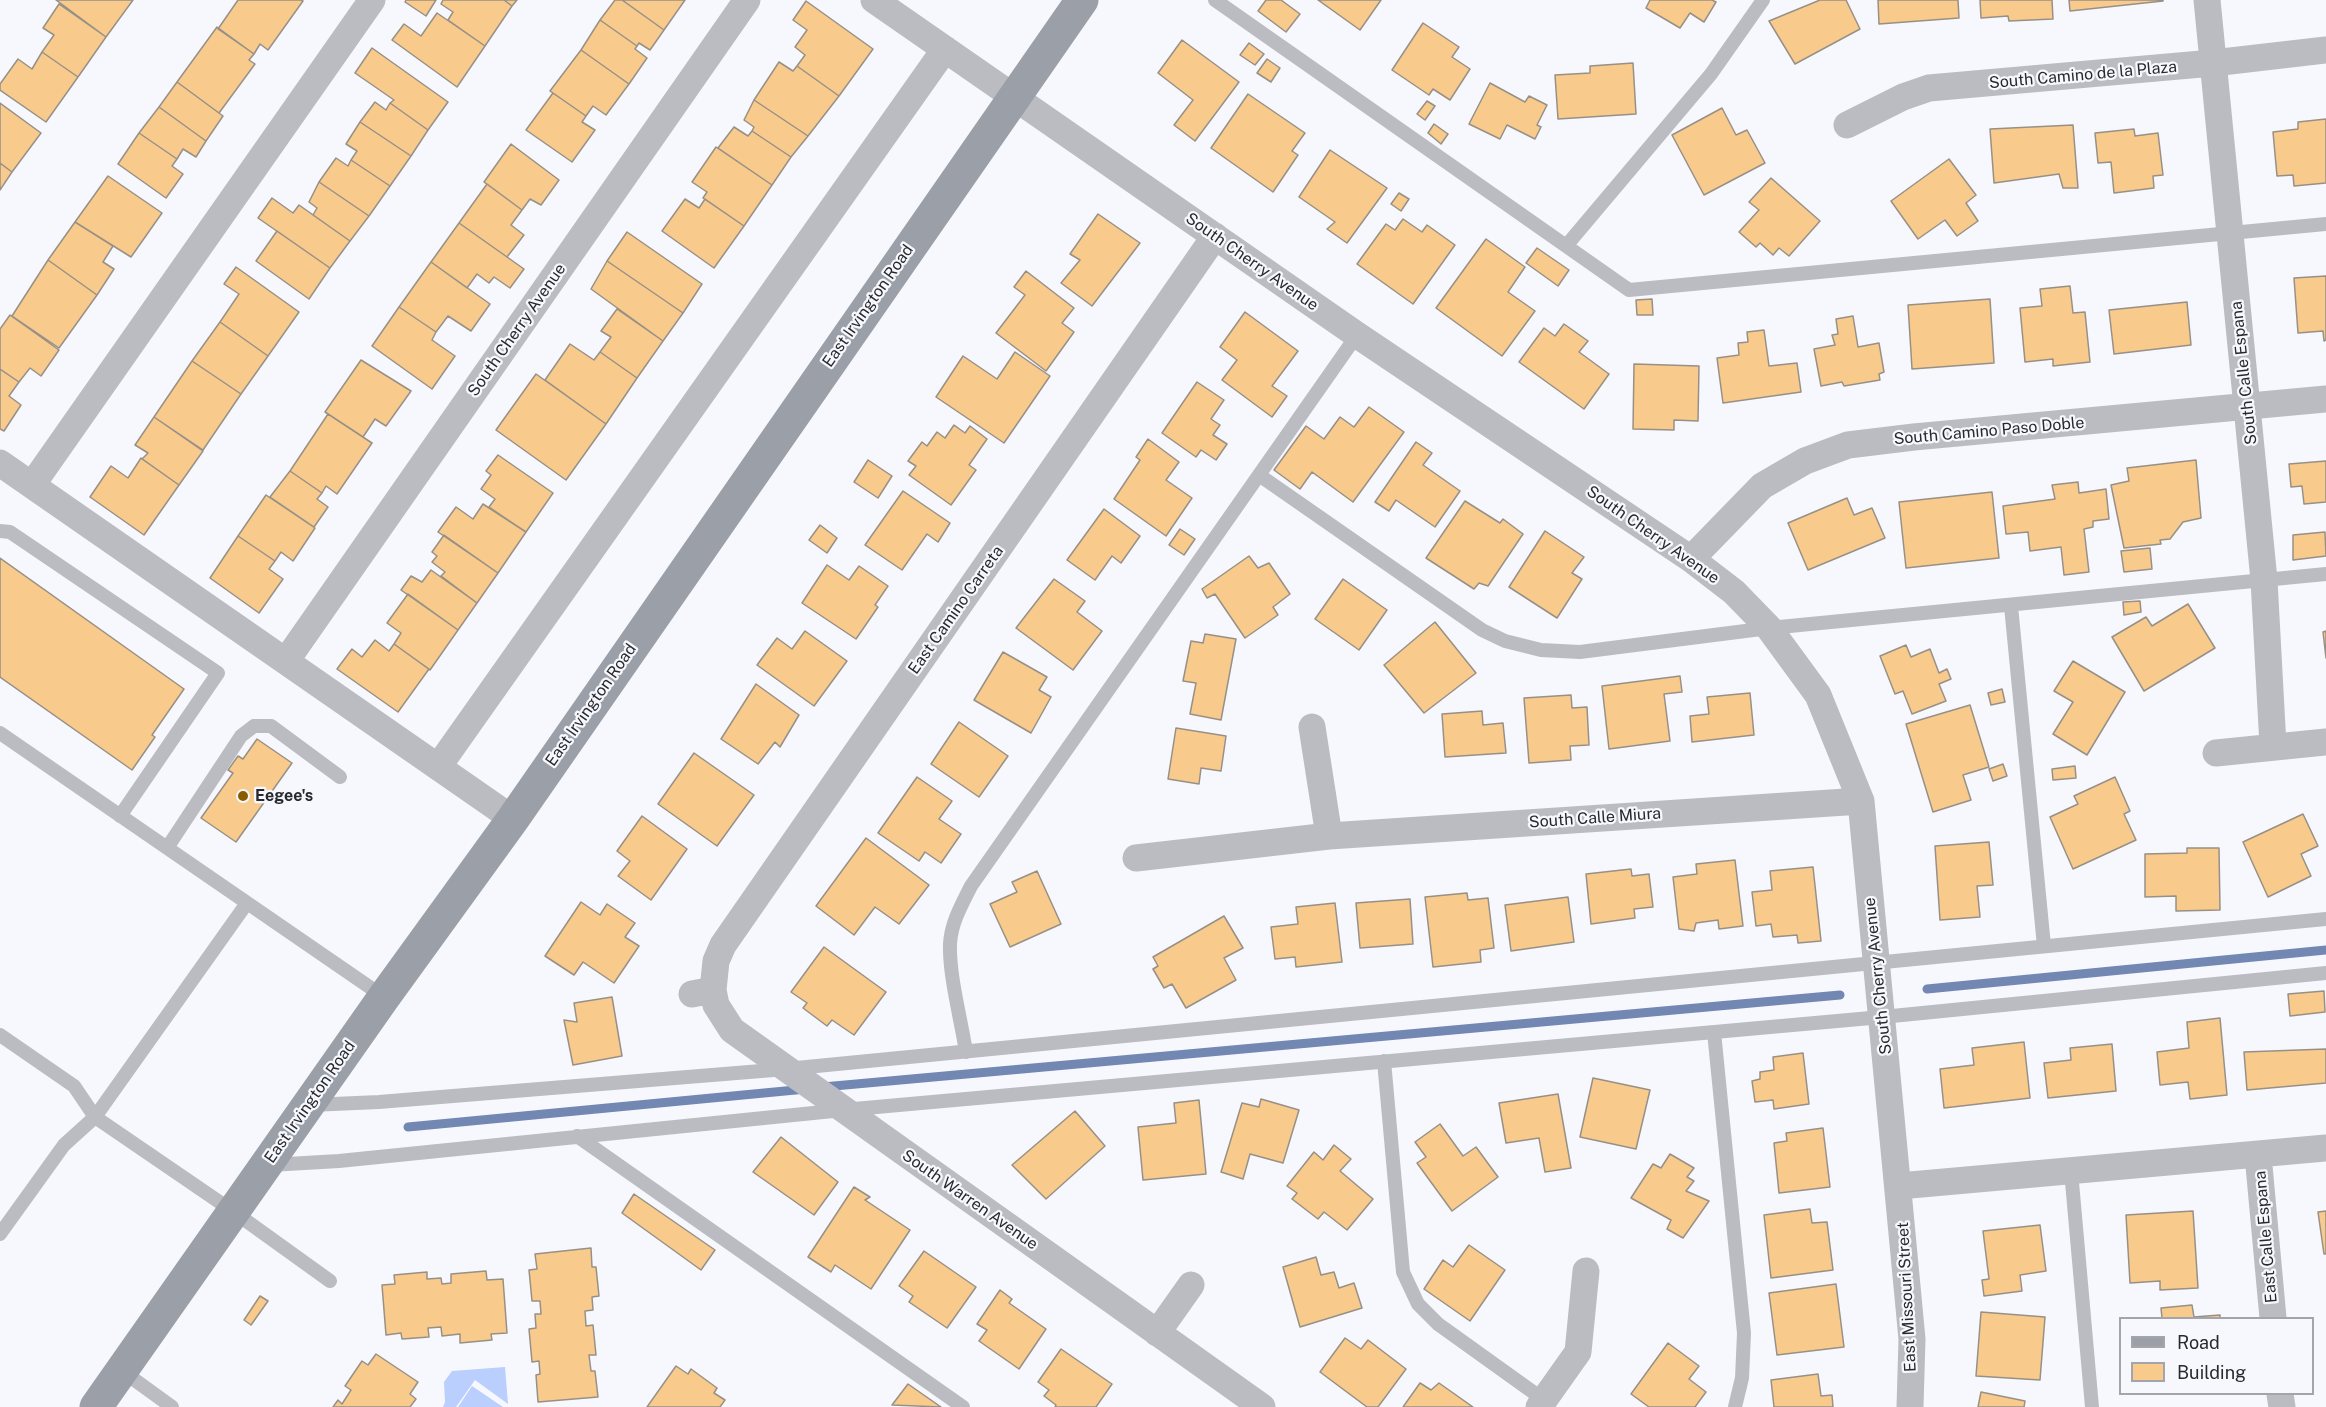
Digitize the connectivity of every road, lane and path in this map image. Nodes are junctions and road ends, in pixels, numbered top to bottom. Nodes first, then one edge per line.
1 (372, 0) edge
2 (747, 0) edge
3 (874, 0) edge
4 (1082, 0) edge
5 (1215, 0) edge
6 (1763, 0) edge
7 (2207, 0) edge
8 (945, 49) junction
9 (2326, 50) edge
10 (2213, 63) junction
11 (1013, 97) junction
12 (1847, 125) dead end
13 (2326, 224) edge
14 (2230, 231) junction
15 (1215, 236) junction
16 (1566, 246) junction
17 (1357, 335) junction
18 (2326, 399) edge
19 (2247, 406) junction
20 (0, 463) edge
21 (1259, 475) junction
22 (32, 485) junction
23 (0, 531) edge
24 (1691, 558) junction
25 (2326, 574) edge
26 (2264, 580) junction
27 (2011, 606) junction
28 (1769, 628) junction
29 (286, 661) junction
30 (1312, 727) dead end
31 (0, 733) edge
32 (2326, 742) edge
33 (2273, 746) junction
34 (2216, 753) dead end
35 (438, 767) junction
36 (340, 777) dead end
37 (1861, 801) junction
38 (120, 816) junction
39 (513, 819) junction
40 (1329, 836) junction
41 (167, 848) junction
42 (1136, 858) dead end
43 (247, 903) junction
44 (2326, 919) edge
45 (2044, 946) junction
46 (1877, 963) junction
47 (2326, 974) edge
48 (703, 992) joint
49 (384, 997) junction
50 (1882, 1017) junction
51 (1714, 1032) junction
52 (0, 1035) edge
53 (966, 1052) junction
54 (1384, 1061) junction
55 (786, 1069) junction
56 (309, 1105) junction
57 (843, 1110) junction
58 (95, 1117) junction
59 (577, 1136) junction
60 (2326, 1148) edge
61 (2258, 1155) junction
62 (265, 1166) junction
63 (2071, 1171) junction
64 (1899, 1186) junction
65 (234, 1212) junction
66 (0, 1234) edge
67 (1586, 1271) dead end
68 (330, 1281) dead end
69 (1191, 1285) dead end
70 (2273, 1317) edge
71 (1157, 1332) junction
72 (121, 1370) junction
73 (1542, 1403) edge
74 (96, 1407) edge
75 (172, 1407) edge
76 (963, 1407) edge
77 (1262, 1407) edge
78 (1735, 1407) edge
79 (1910, 1407) edge
80 (2092, 1407) edge

1 - 22 street
2 - 29 street, South Cherry Avenue
3 - 8 street, South Cherry Avenue
4 - 11 main road, East Irvington Road
5 - 16 lane
6 - 16 lane
7 - 10 street, South Calle Espana
8 - 11 street, South Cherry Avenue
8 - 35 street
9 - 10 street, South Camino de la Plaza
10 - 12 street, South Camino de la Plaza
10 - 14 street, South Calle Espana
11 - 15 street, South Cherry Avenue
11 - 39 main road, East Irvington Road
13 - 14 lane
14 - 16 lane
14 - 19 street, South Calle Espana
15 - 17 street, South Cherry Avenue
15 - 48 street, East Camino Carreta
17 - 21 lane
17 - 24 street, South Cherry Avenue
18 - 19 street, South Camino Paso Doble
19 - 24 street, South Camino Paso Doble
19 - 26 street, South Calle Espana
20 - 22 street
21 - 28 lane
21 - 53 lane
22 - 29 street
23 - 38 lane
24 - 28 street, South Cherry Avenue
25 - 26 lane
26 - 27 lane
26 - 33 street, South Calle Espana
27 - 28 lane
27 - 45 lane
28 - 37 street, South Cherry Avenue
29 - 35 street
30 - 40 street
31 - 38 lane
32 - 33 street
33 - 34 street
35 - 39 street
36 - 41 lane
37 - 40 street, South Calle Miura
37 - 46 street, South Cherry Avenue
38 - 41 lane
39 - 49 main road, East Irvington Road
40 - 42 street, South Calle Miura
41 - 43 lane
43 - 49 lane
43 - 58 lane
44 - 45 lane
45 - 46 lane
46 - 50 street, South Cherry Avenue
46 - 53 lane
47 - 50 lane
48 - 55 street, South Warren Avenue
49 - 56 main road, East Irvington Road
50 - 51 lane
50 - 64 street, South Cherry Avenue
51 - 54 lane
51 - 78 lane
52 - 58 lane
53 - 55 lane
54 - 57 lane
54 - 73 lane
55 - 56 lane
55 - 57 street, South Warren Avenue
56 - 62 main road, East Irvington Road
57 - 59 lane
57 - 71 street, South Warren Avenue
58 - 65 lane
58 - 66 lane
59 - 62 lane
59 - 76 lane
60 - 61 street
61 - 63 street
61 - 70 street, East Calle Espana
62 - 65 main road, East Irvington Road
63 - 64 street
63 - 80 lane
64 - 79 street, East Missouri Street
65 - 68 lane
65 - 72 main road, East Irvington Road
67 - 73 street
69 - 71 street
71 - 77 street, South Warren Avenue
72 - 74 main road, East Irvington Road
72 - 75 lane

